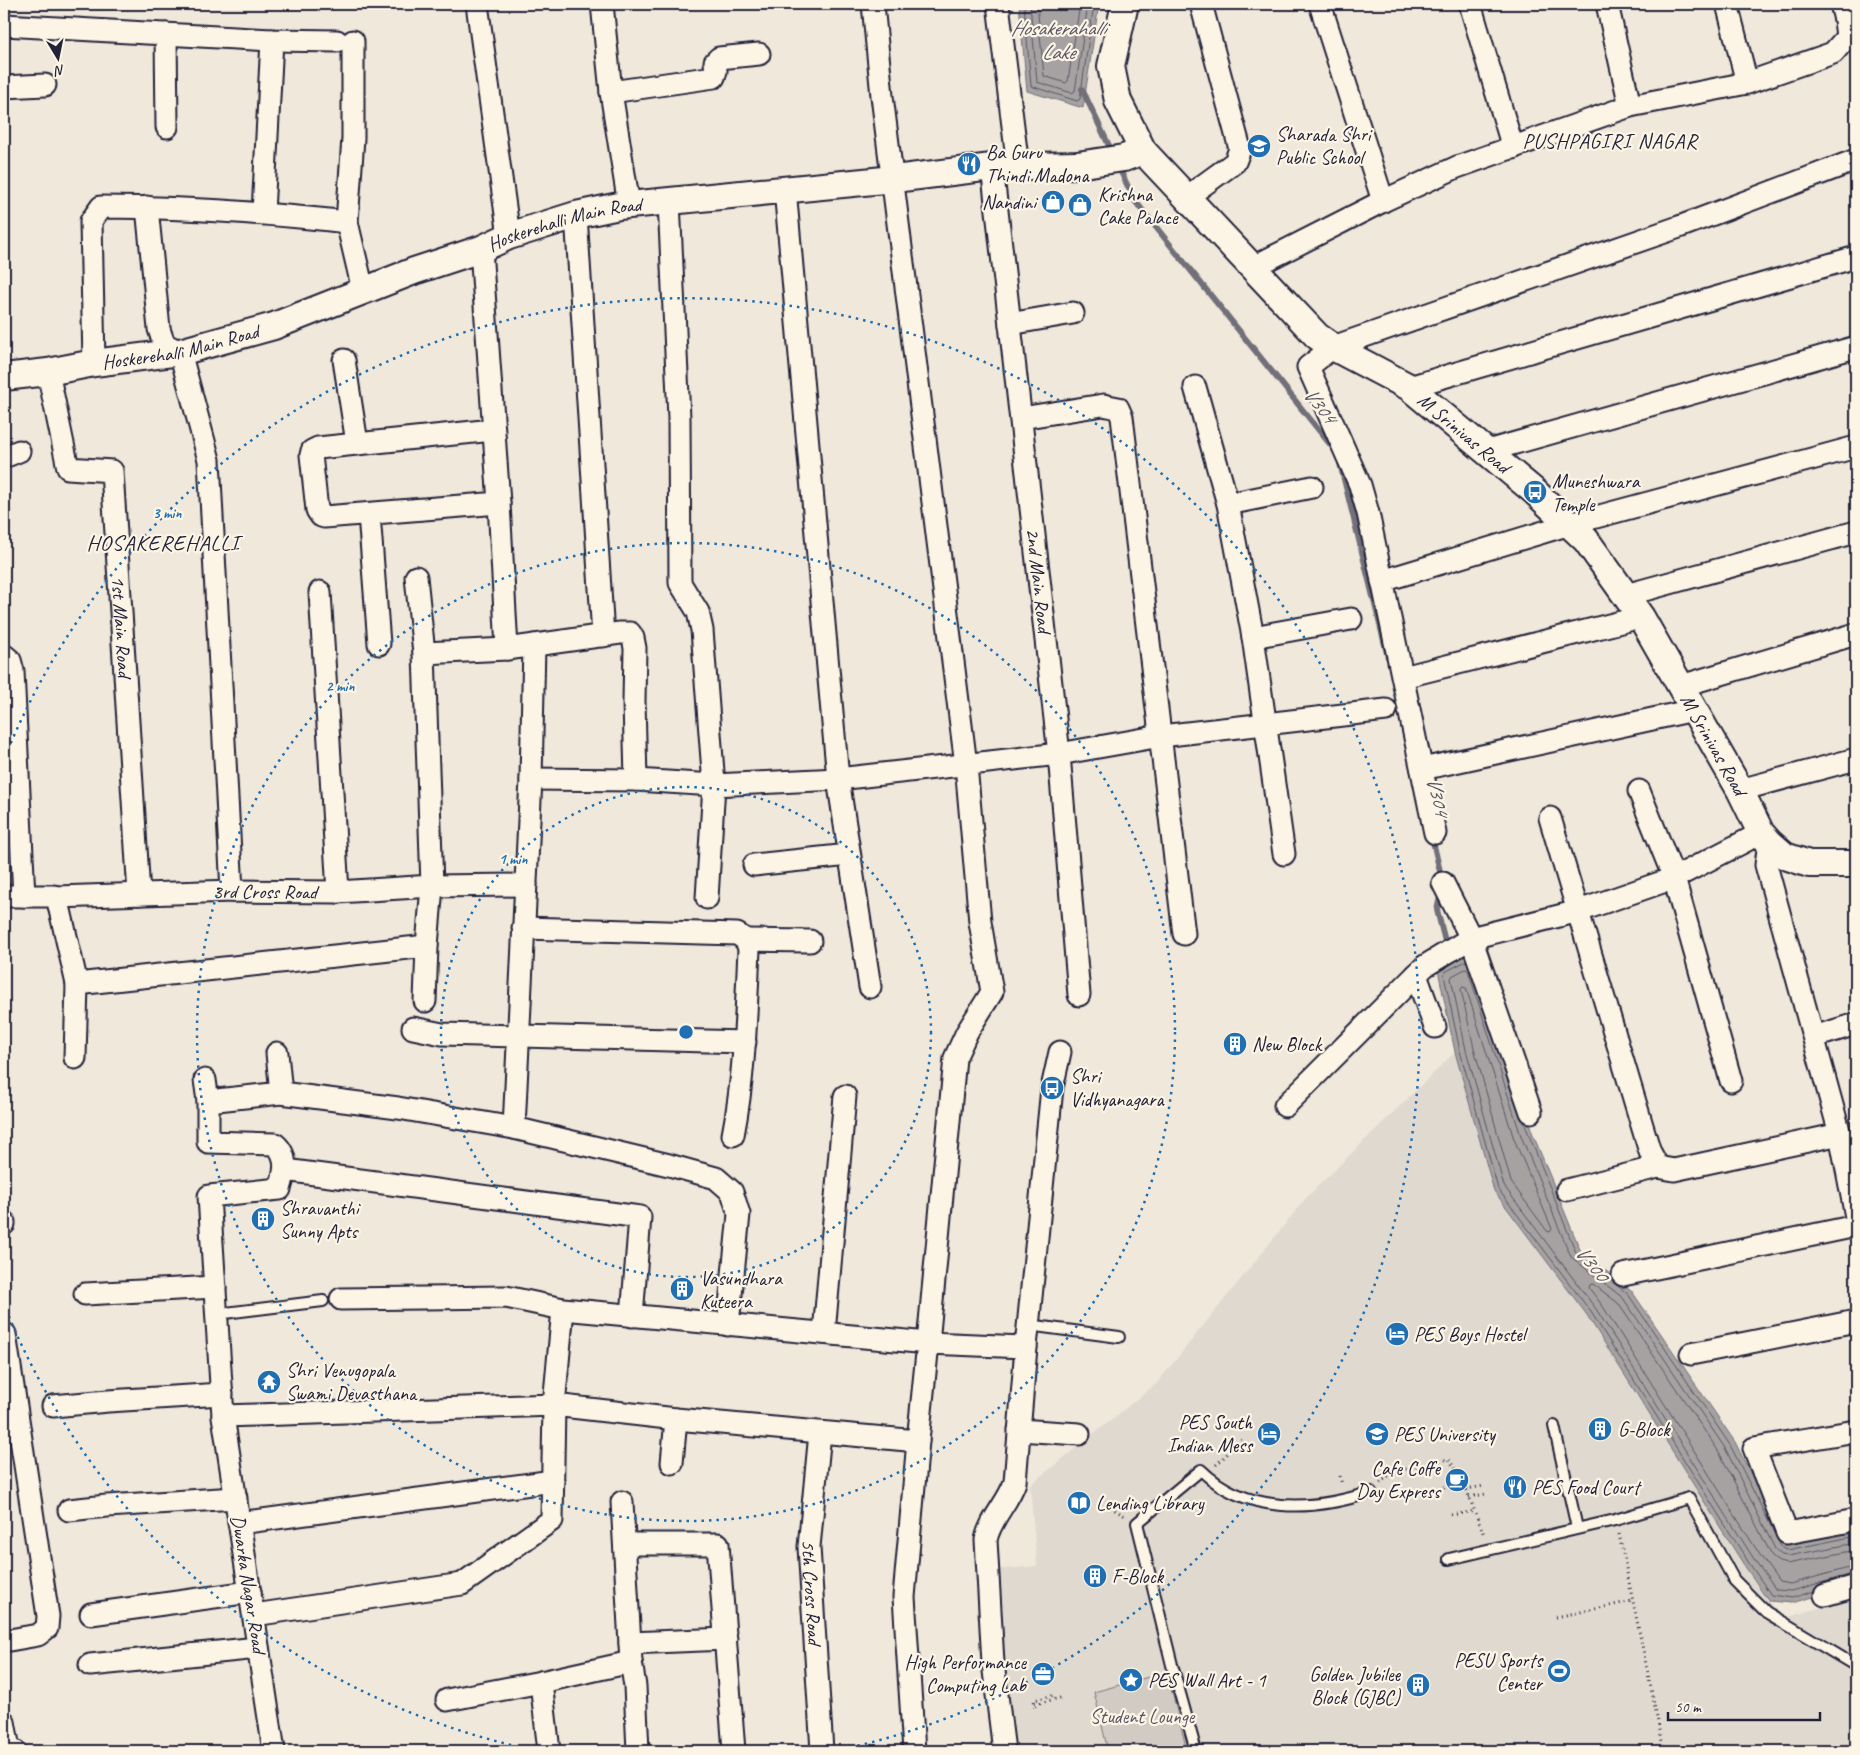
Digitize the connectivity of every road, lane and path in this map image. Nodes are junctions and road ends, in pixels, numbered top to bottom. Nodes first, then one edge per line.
1 (477, 4) edge
2 (602, 4) edge
3 (873, 4) edge
4 (998, 4) edge
5 (1125, 4) edge
6 (1201, 4) edge
7 (1320, 4) edge
8 (1470, 4) edge
9 (1607, 4) edge
10 (1727, 4) edge
11 (1840, 4) edge
12 (4, 24) edge
13 (166, 34) junction
14 (272, 40) junction
15 (759, 54) dead end
16 (1747, 83) junction
17 (45, 85) dead end
18 (4, 88) edge
19 (611, 92) junction
20 (1630, 106) junction
21 (167, 127) dead end
22 (1513, 148) junction
23 (1133, 154) junction
24 (1856, 160) edge
25 (1005, 167) junction
26 (894, 179) junction
27 (785, 189) junction
28 (1187, 197) junction
29 (669, 201) junction
30 (1383, 201) junction
31 (629, 206) junction
32 (147, 207) junction
33 (263, 213) junction
34 (576, 215) junction
35 (347, 222) junction
36 (509, 236) junction
37 (481, 249) junction
38 (1856, 257) edge
39 (1252, 267) junction
40 (364, 290) junction
41 (1073, 313) dead end
42 (1010, 324) junction
43 (1333, 347) junction
44 (1856, 347) edge
45 (180, 352) junction
46 (344, 360) dead end
47 (94, 363) junction
48 (48, 372) junction
49 (4, 377) edge
50 (1409, 386) junction
51 (1194, 387) dead end
52 (1021, 418) junction
53 (493, 430) junction
54 (357, 443) junction
55 (1856, 447) edge
56 (1487, 451) junction
57 (1312, 487) dead end
58 (499, 503) junction
59 (1228, 504) junction
60 (369, 514) junction
61 (1570, 524) junction
62 (1856, 532) edge
63 (416, 577) dead end
64 (1382, 581) junction
65 (320, 592) dead end
66 (1626, 595) junction
67 (1641, 617) junction
68 (1350, 619) dead end
69 (1856, 634) edge
70 (603, 636) junction
71 (1253, 637) junction
72 (379, 644) dead end
73 (534, 645) junction
74 (506, 649) junction
75 (424, 653) junction
76 (9, 663) edge
77 (1403, 677) junction
78 (1681, 686) junction
79 (1386, 710) dead end
80 (1694, 710) junction
81 (1264, 724) junction
82 (1161, 736) junction
83 (1059, 754) junction
84 (1856, 759) edge
85 (966, 765) junction
86 (1422, 769) junction
87 (531, 779) junction
88 (838, 779) junction
89 (636, 780) junction
90 (714, 785) junction
91 (1639, 790) dead end
92 (1740, 790) junction
93 (1550, 818) dead end
94 (1435, 833) dead end
95 (1765, 838) junction
96 (1284, 854) dead end
97 (849, 855) junction
98 (1856, 864) edge
99 (754, 865) dead end
100 (1674, 878) junction
101 (1443, 883) dead end
102 (526, 885) junction
103 (432, 886) junction
104 (232, 891) junction
105 (338, 892) junction
106 (139, 894) junction
107 (14, 896) edge
108 (57, 897) junction
109 (708, 898) dead end
110 (1579, 911) junction
111 (523, 928) junction
112 (1184, 934) dead end
113 (1471, 938) junction
114 (746, 940) junction
115 (810, 941) dead end
116 (427, 946) junction
117 (1421, 971) junction
118 (77, 984) junction
119 (870, 987) dead end
120 (1079, 995) dead end
121 (425, 1001) dead end
122 (1856, 1024) edge
123 (1435, 1027) dead end
124 (412, 1028) dead end
125 (518, 1035) junction
126 (1814, 1037) junction
127 (745, 1042) junction
128 (1060, 1052) dead end
129 (277, 1053) dead end
130 (74, 1058) dead end
131 (1732, 1081) dead end
132 (281, 1093) junction
133 (845, 1096) dead end
134 (1285, 1106) dead end
135 (1532, 1112) dead end
136 (514, 1128) junction
137 (1840, 1134) junction
138 (733, 1136) dead end
139 (1658, 1167) junction
140 (285, 1170) junction
141 (1567, 1190) dead end
142 (1856, 1217) edge
143 (1856, 1226) edge
144 (1622, 1275) dead end
145 (215, 1288) junction
146 (85, 1294) dead end
147 (332, 1300) joint
148 (563, 1309) junction
149 (217, 1314) junction
150 (632, 1316) junction
151 (1856, 1321) edge
152 (728, 1325) junction
153 (1028, 1325) junction
154 (824, 1333) junction
155 (5, 1334) dead end
156 (1119, 1337) dead end
157 (928, 1343) junction
158 (1026, 1347) junction
159 (1691, 1354) dead end
160 (222, 1394) junction
161 (554, 1405) junction
162 (54, 1406) dead end
163 (223, 1416) junction
164 (676, 1419) junction
165 (1554, 1426) dead end
166 (1019, 1430) junction
167 (1856, 1431) edge
168 (820, 1433) junction
169 (1080, 1434) dead end
170 (1242, 1439) dead end
171 (918, 1441) junction
172 (672, 1463) dead end
173 (1206, 1474) junction
174 (552, 1481) junction
175 (1464, 1484) junction
176 (1484, 1486) dead end
177 (1444, 1487) dead end
178 (1466, 1489) junction
179 (1370, 1492) joint
180 (1486, 1494) dead end
181 (1469, 1497) junction
182 (236, 1498) junction
183 (622, 1502) dead end
184 (1106, 1505) dead end
185 (69, 1510) dead end
186 (1475, 1511) junction
187 (1451, 1515) dead end
188 (1615, 1520) junction
189 (1856, 1520) edge
190 (239, 1523) junction
191 (1136, 1523) junction
192 (1577, 1528) junction
193 (625, 1544) junction
194 (1489, 1549) junction
195 (1449, 1559) dead end
196 (1856, 1586) edge
197 (250, 1592) junction
198 (1826, 1595) dead end
199 (1633, 1601) junction
200 (91, 1614) dead end
201 (254, 1615) junction
202 (1556, 1616) dead end
203 (726, 1639) junction
204 (4, 1641) edge
205 (258, 1648) junction
206 (631, 1653) junction
207 (1856, 1662) edge
208 (90, 1665) dead end
209 (541, 1682) junction
210 (1055, 1695) dead end
211 (1062, 1699) dead end
212 (447, 1700) dead end
213 (4, 1722) edge
214 (15, 1751) edge
215 (274, 1751) edge
216 (548, 1751) edge
217 (638, 1751) edge
218 (734, 1751) edge
219 (822, 1751) edge
220 (914, 1751) edge
221 (1004, 1751) edge
222 (1196, 1751) edge
223 (1664, 1751) edge

1 - 36 street
2 - 19 street
3 - 26 street
4 - 25 street, 2nd Main Road
5 - 23 street, M Srinivas Road
6 - 28 street
7 - 30 street
8 - 22 street
9 - 20 street
10 - 16 street
11 - 16 street
12 - 13 street
13 - 14 street
13 - 21 street
14 - 33 street
14 - 35 street
15 - 19 street
16 - 20 street
17 - 18 street
19 - 31 street
20 - 22 street
22 - 30 street
23 - 25 street, Hoskerehalli Main Road
23 - 28 street, M Srinivas Road
24 - 43 street
25 - 26 street, Hoskerehalli Main Road
25 - 42 street, 2nd Main Road
26 - 27 street, Hoskerehalli Main Road
26 - 85 street
27 - 29 street, Hoskerehalli Main Road
27 - 88 street
28 - 39 street, M Srinivas Road
29 - 31 street, Hoskerehalli Main Road
29 - 90 street
30 - 39 street
31 - 34 street, Hoskerehalli Main Road
32 - 33 street
32 - 45 street
32 - 47 street
33 - 35 street
34 - 36 street, Hoskerehalli Main Road
34 - 70 street
35 - 40 street
36 - 37 street, Hoskerehalli Main Road
37 - 40 street, Hoskerehalli Main Road
37 - 53 street
38 - 50 street
39 - 43 street, M Srinivas Road
40 - 45 street, Hoskerehalli Main Road
41 - 42 street
42 - 52 street, 2nd Main Road
43 - 50 street, M Srinivas Road
43 - 64 street
44 - 56 street
45 - 47 street, Hoskerehalli Main Road
45 - 104 street
46 - 54 street
47 - 48 street, Hoskerehalli Main Road
48 - 49 street, Hoskerehalli Main Road
48 - 106 street, 1st Main Road
50 - 56 street, M Srinivas Road
51 - 59 street
52 - 82 street
52 - 83 street, 2nd Main Road
53 - 54 street
53 - 58 street
54 - 60 street
55 - 61 street
56 - 61 street, M Srinivas Road
57 - 59 street
58 - 60 street
58 - 74 street
59 - 71 street
60 - 72 street
61 - 64 street
61 - 66 street, M Srinivas Road
62 - 66 street
63 - 75 street
64 - 77 street
65 - 105 street
66 - 67 street, M Srinivas Road
67 - 77 street
67 - 78 street, M Srinivas Road
68 - 71 street
69 - 78 street
70 - 73 street
70 - 89 street
71 - 81 street
73 - 74 street
73 - 87 street
74 - 75 street
75 - 103 street
76 - 107 street
77 - 86 street
78 - 80 street, M Srinivas Road
79 - 81 street
80 - 86 street
80 - 92 street, M Srinivas Road
81 - 82 street
81 - 96 street
82 - 83 street
82 - 112 street
83 - 85 street
83 - 120 street, 2nd Main Road
84 - 92 street
85 - 88 street
85 - 157 street
86 - 94 street
87 - 89 street
87 - 102 street
88 - 90 street
88 - 97 street
89 - 90 street
90 - 109 street
91 - 100 street
92 - 95 street, M Srinivas Road
93 - 110 street
95 - 98 street, M Srinivas Road
95 - 100 street
95 - 126 street
97 - 99 street
97 - 119 street
100 - 110 street
100 - 131 street
101 - 113 street
102 - 103 street, 3rd Cross Road
102 - 111 street
103 - 105 street, 3rd Cross Road
103 - 116 street
104 - 105 street, 3rd Cross Road
104 - 106 street, 3rd Cross Road
106 - 108 street, 3rd Cross Road
107 - 108 street, 3rd Cross Road
108 - 118 street
110 - 113 street
110 - 139 street
111 - 114 street
111 - 125 street
113 - 117 street
113 - 135 street
114 - 115 street
114 - 127 street
116 - 118 street
116 - 121 street
117 - 123 street
117 - 134 street
118 - 130 street
122 - 126 street
124 - 125 street
125 - 127 street
125 - 136 street
126 - 137 street
127 - 138 street
128 - 153 street
129 - 132 street
132 - 136 street
132 - 140 street
133 - 154 street
136 - 152 street
137 - 139 street
137 - 142 street
139 - 141 street
140 - 145 street, Dwarka Nagar Road
140 - 150 street
143 - 144 street
145 - 146 street
145 - 149 street, Dwarka Nagar Road
147 - 148 street
147 - 149 lane
148 - 150 street
148 - 161 street
149 - 160 street, Dwarka Nagar Road
150 - 152 street
151 - 159 street
152 - 154 street
153 - 156 lane
153 - 158 street
154 - 157 street
155 - 204 street
157 - 158 street
157 - 171 street
158 - 166 street
160 - 162 street
160 - 163 street, Dwarka Nagar Road
161 - 163 street
161 - 164 street
161 - 174 street
163 - 182 street, Dwarka Nagar Road
164 - 168 street
164 - 172 street
165 - 192 lane
166 - 169 street
166 - 221 street
167 - 189 street
168 - 171 street
168 - 219 street, 5th Cross Road
170 - 173 path
171 - 220 street
173 - 179 lane
173 - 191 lane
174 - 190 street
174 - 201 street
175 - 177 path
175 - 178 path
175 - 179 path
176 - 178 path
178 - 181 path
180 - 181 path
181 - 186 path
182 - 185 street
182 - 190 street, Dwarka Nagar Road
183 - 193 street
184 - 191 path
186 - 187 path
186 - 194 path
188 - 192 lane
188 - 199 path
188 - 207 lane
190 - 197 street, Dwarka Nagar Road
191 - 222 lane
192 - 194 lane
193 - 203 street
193 - 206 street
194 - 195 lane
196 - 198 street
197 - 200 street
197 - 201 street, Dwarka Nagar Road
199 - 202 path
199 - 223 path
201 - 205 street, Dwarka Nagar Road
203 - 206 street
203 - 218 street
205 - 208 street
205 - 215 street, Dwarka Nagar Road
206 - 209 street
206 - 217 street
209 - 212 street
209 - 216 street
210 - 211 path
213 - 214 street

